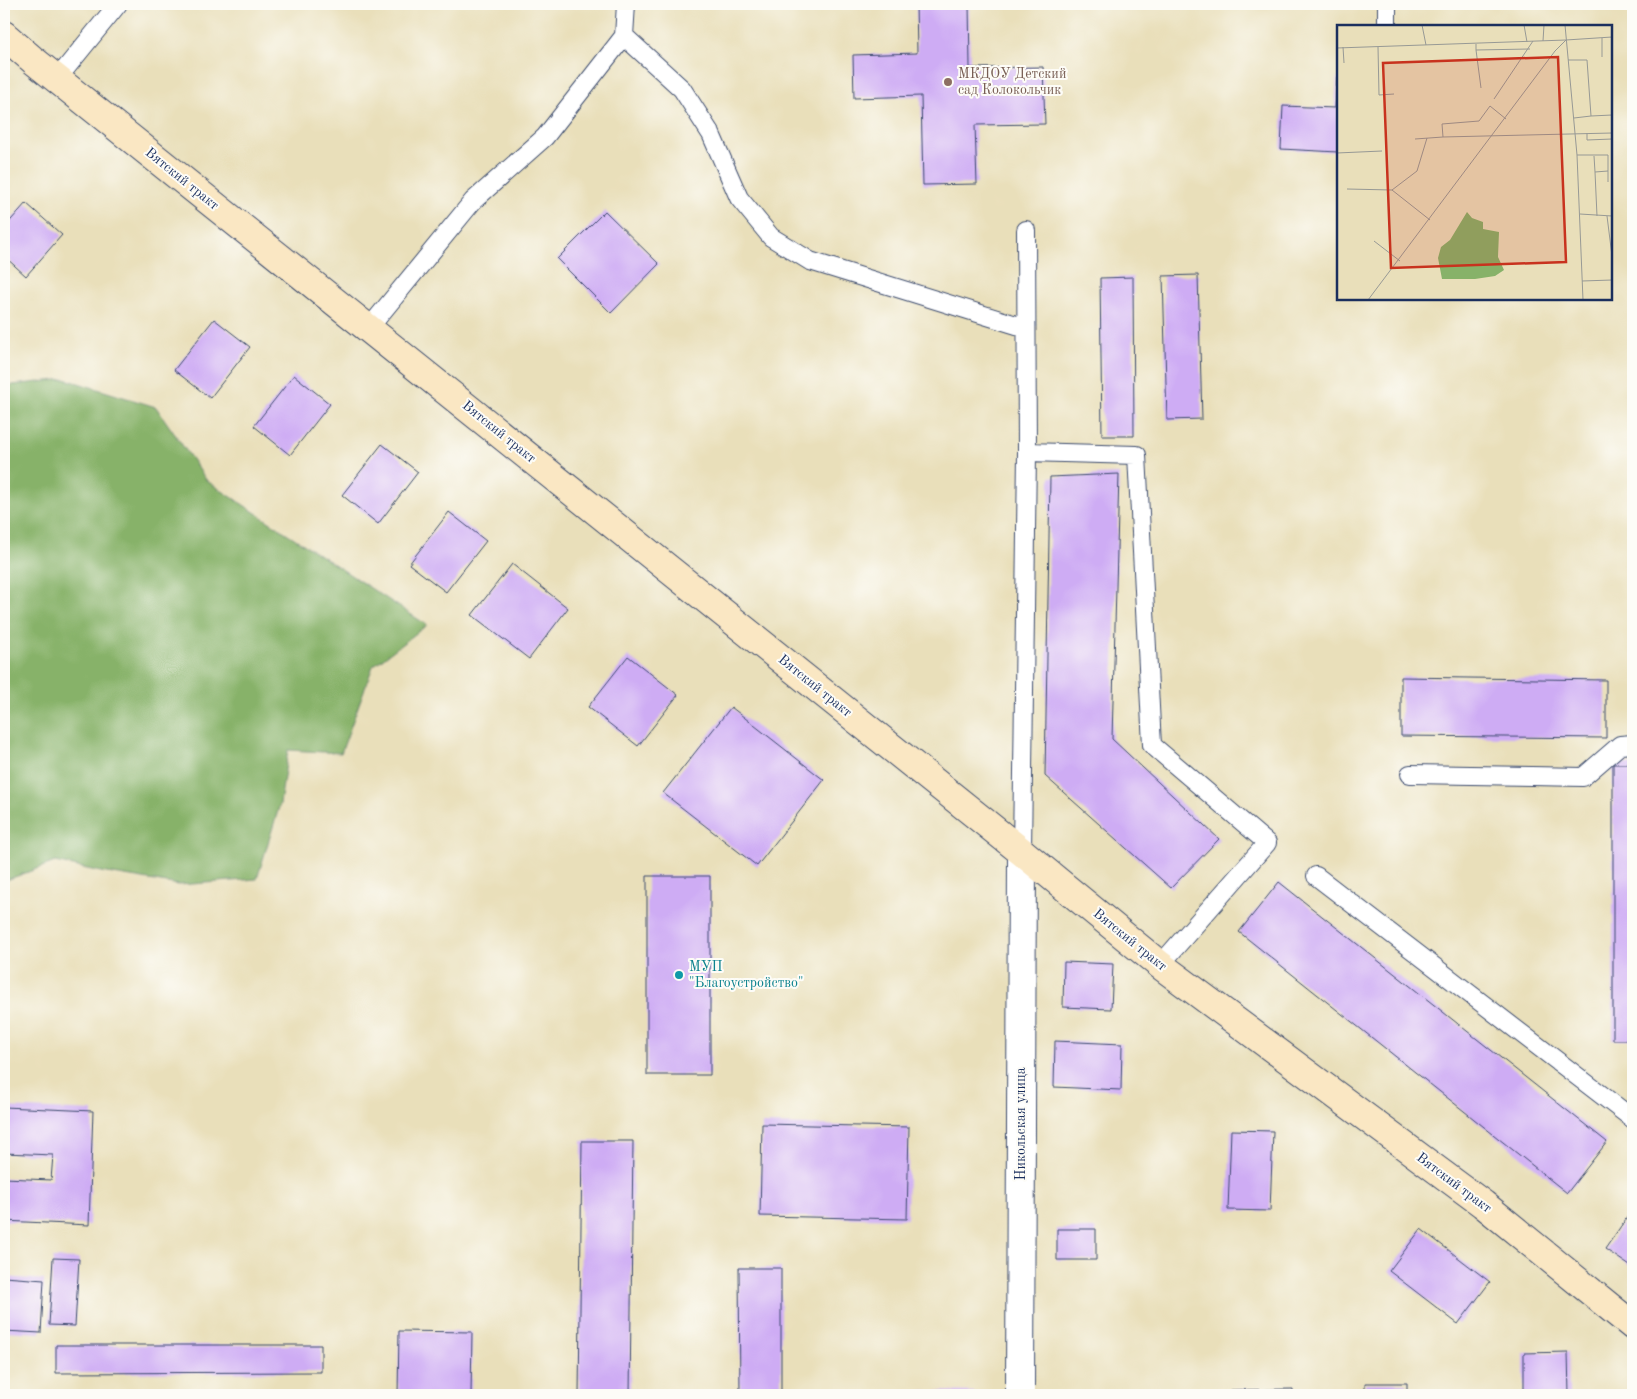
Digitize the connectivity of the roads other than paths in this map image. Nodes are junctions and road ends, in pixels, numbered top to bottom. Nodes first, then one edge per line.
1 (118, 4) edge
2 (626, 4) edge
3 (1387, 4) edge
4 (1388, 25) edge
5 (4, 34) edge
6 (624, 36) junction
7 (56, 79) junction
8 (1026, 230) dead end
9 (369, 328) junction
10 (1026, 328) junction
11 (1027, 452) junction
12 (1633, 744) edge
13 (1410, 774) dead end
14 (1022, 852) junction
15 (1316, 876) dead end
16 (1160, 965) junction
17 (1633, 1119) edge
18 (1633, 1326) edge
19 (1020, 1395) edge

1 - 7 lane
2 - 6 lane
3 - 4 lane
5 - 7 main road, Вятский тракт
6 - 9 lane
6 - 10 lane
7 - 9 main road, Вятский тракт
8 - 10 lane
9 - 14 main road, Вятский тракт
10 - 11 lane
11 - 14 lane
11 - 16 lane
12 - 13 lane
14 - 16 main road, Вятский тракт
14 - 19 street, Никольская улица
15 - 17 lane
16 - 18 main road, Вятский тракт

